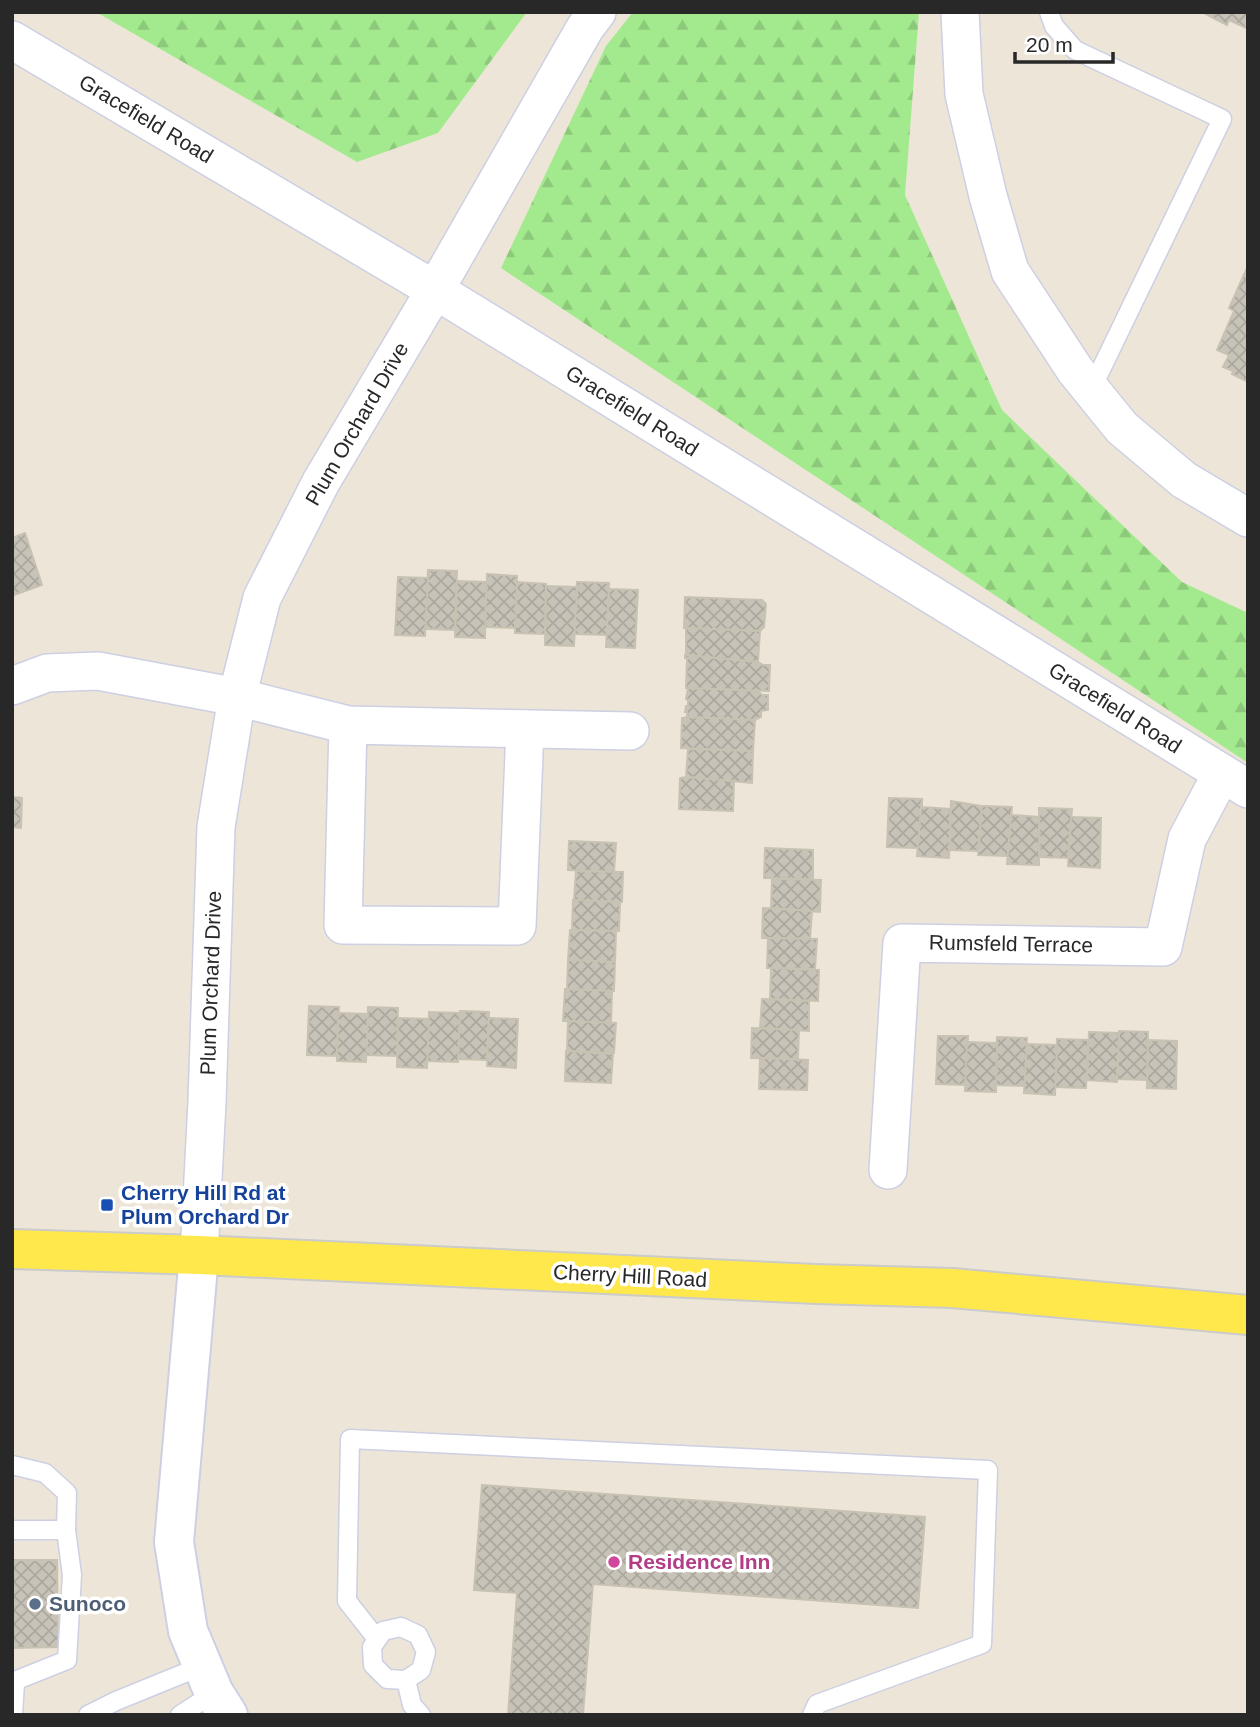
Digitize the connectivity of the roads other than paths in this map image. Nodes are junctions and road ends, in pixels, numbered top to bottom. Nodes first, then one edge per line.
1 (597, 12) edge
2 (960, 12) edge
3 (1049, 12) edge
4 (12, 40) edge
5 (435, 290) junction
6 (1091, 390) junction
7 (1248, 518) edge
8 (12, 686) edge
9 (237, 697) junction
10 (348, 725) junction
11 (525, 729) junction
12 (630, 731) dead end
13 (1235, 781) edge
14 (888, 1170) dead end
15 (12, 1249) edge
16 (199, 1255) junction
17 (1248, 1315) edge
18 (12, 1465) edge
19 (12, 1530) edge
20 (66, 1530) junction
21 (377, 1639) junction
22 (405, 1681) junction
23 (13, 1682) edge
24 (215, 1691) edge
25 (13, 1715) edge
26 (88, 1715) edge
27 (180, 1715) edge
28 (421, 1715) edge
29 (812, 1715) edge

1 - 5 street, Plum Orchard Drive
2 - 6 street
3 - 6 lane
4 - 5 street, Gracefield Road
5 - 9 street, Plum Orchard Drive
5 - 13 street, Gracefield Road
6 - 7 street
8 - 9 street
9 - 10 street
9 - 16 street, Plum Orchard Drive
10 - 11 street
10 - 11 street
11 - 12 street
13 - 14 street, Rumsfeld Terrace
15 - 16 main road, Cherry Hill Road
16 - 17 main road, Cherry Hill Road
16 - 24 street, Plum Orchard Drive
18 - 20 lane
19 - 20 lane
20 - 23 lane
21 - 22 lane
21 - 22 lane
21 - 29 lane
22 - 28 lane
23 - 25 lane
24 - 26 lane
24 - 27 lane

